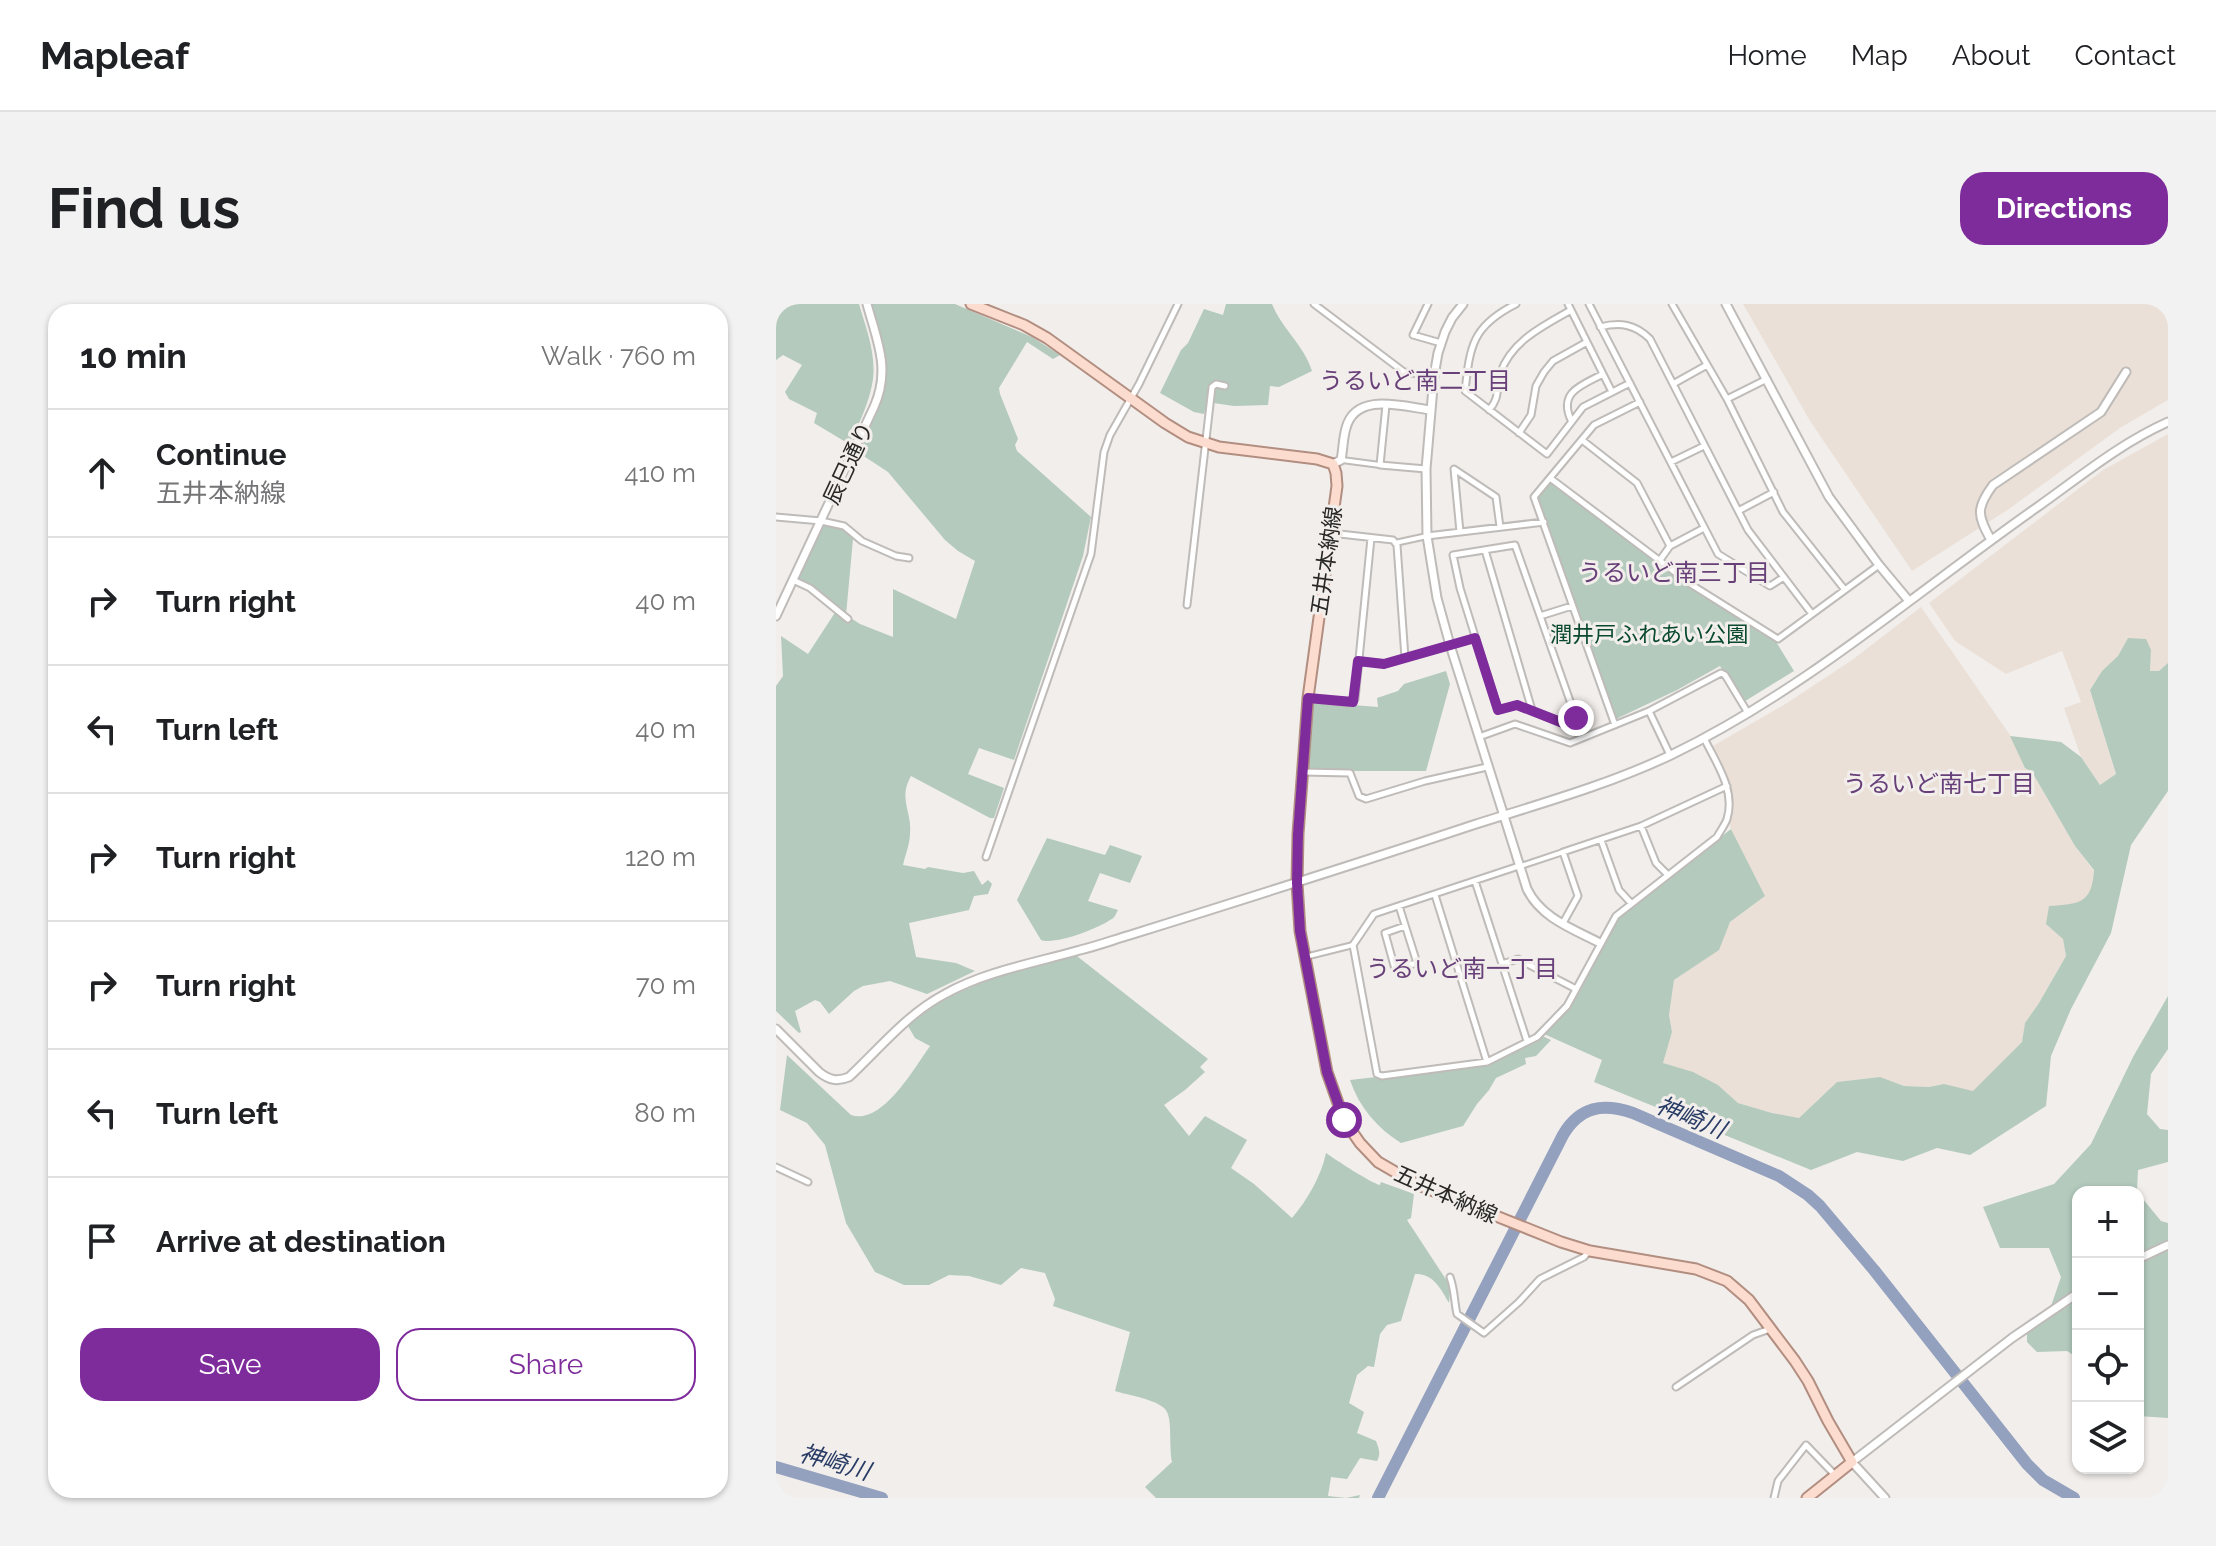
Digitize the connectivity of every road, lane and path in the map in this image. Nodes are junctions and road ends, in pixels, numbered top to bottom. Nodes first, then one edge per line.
1 (867, 304) edge
2 (971, 304) edge
3 (1178, 304) edge
4 (1314, 304) edge
5 (1428, 304) edge
6 (1463, 304) edge
7 (1516, 304) edge
8 (1589, 304) edge
9 (1672, 304) edge
10 (1726, 304) edge
11 (1569, 307) edge
12 (1600, 327) junction
13 (1587, 342) junction
14 (1441, 343) junction
15 (1707, 365) junction
16 (2126, 372) dead end
17 (1603, 374) junction
18 (1434, 376) junction
19 (1767, 379) junction
20 (1630, 383) junction
21 (1673, 384) junction
22 (1225, 386) dead end
23 (1612, 392) junction
24 (1131, 397) junction
25 (1727, 399) junction
26 (1640, 402) junction
27 (1386, 405) junction
28 (1431, 410) junction
29 (1489, 410) junction
30 (1571, 420) junction
31 (2168, 422) edge
32 (1519, 433) junction
33 (1582, 440) junction
34 (1206, 443) junction
35 (1704, 446) junction
36 (1337, 462) junction
37 (1671, 462) junction
38 (1380, 465) junction
39 (1426, 469) junction
40 (1550, 478) junction
41 (1774, 492) junction
42 (1740, 510) junction
43 (776, 517) edge
44 (821, 521) junction
45 (1544, 522) junction
46 (1500, 527) junction
47 (1704, 528) junction
48 (1460, 532) junction
49 (1330, 533) junction
50 (1427, 536) junction
51 (1371, 538) junction
52 (1991, 540) junction
53 (1395, 543) junction
54 (1670, 546) junction
55 (1485, 550) junction
56 (909, 558) dead end
57 (1660, 560) junction
58 (1879, 565) junction
59 (1784, 577) junction
60 (793, 580) junction
61 (1845, 590) junction
62 (1909, 601) junction
63 (1187, 605) dead end
64 (1572, 606) junction
65 (1812, 614) junction
66 (776, 616) edge
67 (1540, 616) junction
68 (848, 619) dead end
69 (1475, 638) junction
70 (1450, 645) junction
71 (1405, 658) junction
72 (1358, 661) junction
73 (1308, 698) junction
74 (1533, 711) junction
75 (1649, 711) junction
76 (1748, 714) junction
77 (1615, 725) junction
78 (1479, 737) junction
79 (1703, 737) junction
80 (1670, 755) junction
81 (1487, 767) junction
82 (1302, 772) junction
83 (1727, 786) junction
84 (1504, 815) junction
85 (1641, 826) junction
86 (1601, 840) junction
87 (1563, 852) junction
88 (986, 857) dead end
89 (1519, 866) junction
90 (1667, 874) junction
91 (1475, 881) junction
92 (1297, 883) junction
93 (1435, 895) junction
94 (1631, 903) junction
95 (1399, 906) junction
96 (1563, 923) junction
97 (1405, 926) junction
98 (1600, 943) junction
99 (1353, 945) junction
100 (1304, 957) junction
101 (1502, 964) junction
102 (1576, 989) junction
103 (776, 1029) edge
104 (1527, 1041) junction
105 (1487, 1062) junction
106 (776, 1167) edge
107 (808, 1182) dead end
108 (2168, 1245) edge
109 (1590, 1251) junction
110 (2140, 1258) edge
111 (1450, 1277) dead end
112 (2072, 1297) edge
113 (1771, 1329) junction
114 (1676, 1387) dead end
115 (1852, 1462) junction
116 (1835, 1475) junction
117 (1774, 1498) edge
118 (1807, 1498) edge
119 (1885, 1498) edge

1 - 44 street, 辰巳通り
2 - 24 main road
3 - 24 street
4 - 18 street
5 - 14 street
6 - 14 street
7 - 29 street
8 - 12 street
9 - 15 street
10 - 19 street
11 - 13 street
11 - 29 street
12 - 20 street
12 - 21 street
13 - 17 street
13 - 32 street
14 - 18 street
15 - 21 street
15 - 25 street
16 - 52 street
17 - 23 street
17 - 30 street
18 - 28 street
19 - 25 street
19 - 58 street
20 - 23 street
20 - 26 street
21 - 35 street
22 - 34 street
23 - 30 street
24 - 34 main road
24 - 88 street
25 - 41 street
26 - 33 street
26 - 37 street
27 - 28 street
27 - 36 street
27 - 38 street
28 - 39 street
29 - 32 street
30 - 32 street
31 - 52 street
33 - 40 street
33 - 54 street
34 - 36 main road
34 - 63 street
35 - 37 street
35 - 42 street
36 - 38 street
36 - 49 main road, 五井本納線
37 - 47 street
38 - 39 street
39 - 50 street
40 - 45 street
40 - 57 street
41 - 42 street
41 - 61 street
42 - 59 street
43 - 44 street
44 - 56 street
44 - 60 street, 辰巳通り
45 - 46 street
45 - 64 street
46 - 48 street
46 - 48 street
47 - 54 street
47 - 59 street
48 - 50 street
49 - 51 street
49 - 73 main road, 五井本納線
50 - 53 street
50 - 70 street
51 - 53 street
51 - 72 street
52 - 62 street
53 - 71 street
54 - 57 street
55 - 67 street
55 - 69 street
55 - 74 street
57 - 65 street
58 - 61 street
58 - 62 street
59 - 65 street
60 - 66 street, 辰巳通り
60 - 68 street
61 - 65 street
62 - 76 street
64 - 67 street
64 - 77 street
67 - 74 street
69 - 70 street
69 - 74 street
70 - 71 street
70 - 78 street
71 - 72 street
72 - 73 street
73 - 82 main road, 五井本納線
75 - 76 street
75 - 77 street
75 - 80 street
76 - 79 street
77 - 78 street
78 - 81 street
79 - 80 street
79 - 83 street
80 - 84 street
81 - 82 street
81 - 84 street
82 - 92 main road, 五井本納線
83 - 85 street
83 - 90 street
84 - 89 street
84 - 92 street
85 - 86 street
85 - 90 street
86 - 87 street
86 - 94 street
87 - 89 street
87 - 96 street
89 - 91 street
89 - 96 street
90 - 94 street
91 - 93 street
91 - 101 street
92 - 100 main road, 五井本納線
92 - 103 street
93 - 95 street
93 - 105 street
94 - 98 street
95 - 97 street
95 - 99 street
96 - 98 street
97 - 97 street
98 - 102 street
99 - 100 street
99 - 105 street
100 - 109 main road, 五井本納線
101 - 102 street
101 - 104 street
102 - 104 street
104 - 105 street
106 - 107 street
108 - 110 street
109 - 111 street
109 - 113 main road, 五井本納線
112 - 115 street
113 - 114 street
113 - 115 main road, 五井本納線
115 - 116 main road
115 - 119 street
116 - 117 street
116 - 118 main road

